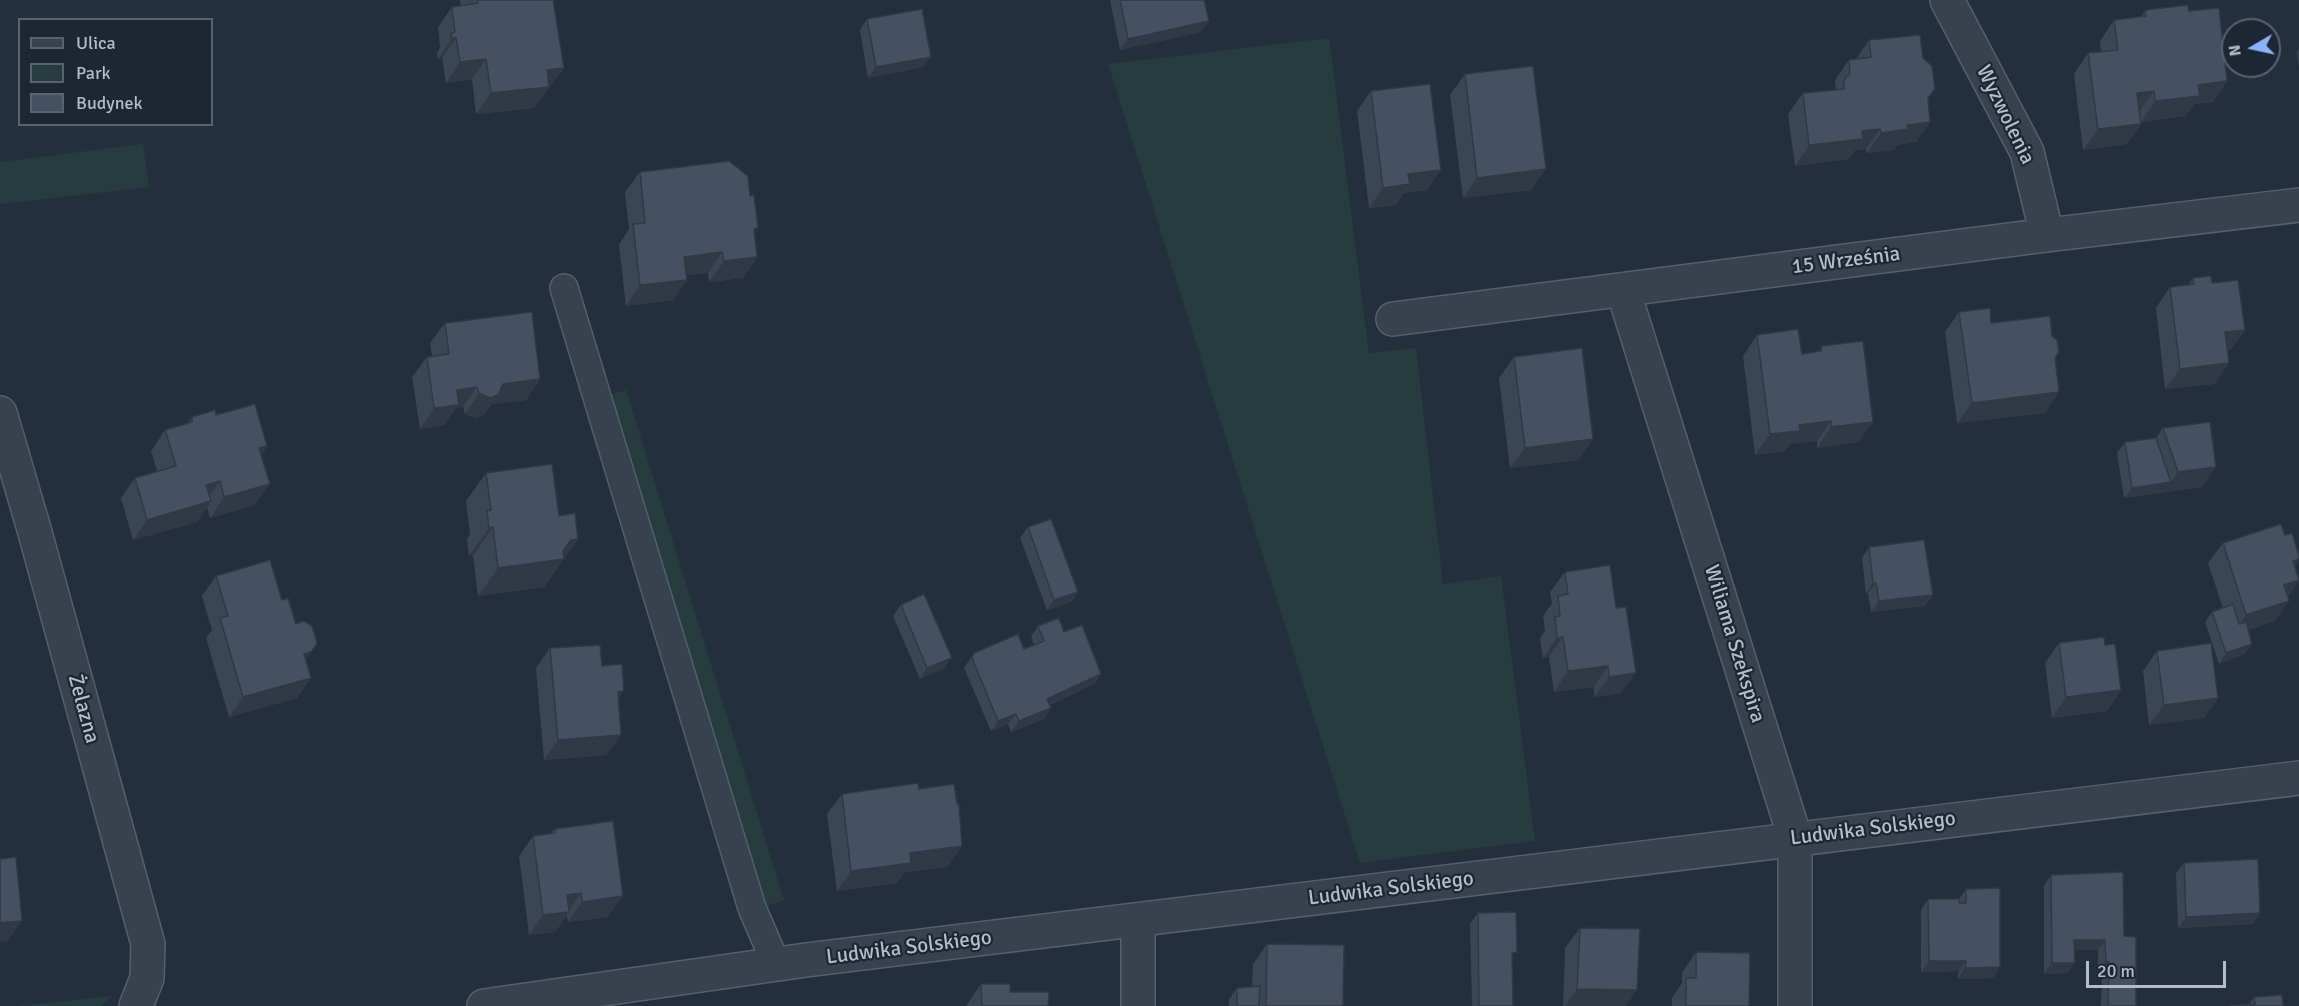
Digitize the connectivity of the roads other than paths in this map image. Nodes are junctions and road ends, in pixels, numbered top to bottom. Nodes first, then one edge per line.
1 (1947, 0) edge
2 (2299, 206) edge
3 (2048, 235) junction
4 (564, 288) dead end
5 (1623, 291) junction
6 (1394, 319) dead end
7 (0, 413) edge
8 (2299, 778) edge
9 (1795, 838) junction
10 (1138, 920) junction
11 (777, 966) junction
12 (136, 1006) edge
13 (484, 1006) edge
14 (1138, 1006) edge
15 (1795, 1006) edge

1 - 3 street, Wyzwolenia
2 - 3 street, 15 Września
3 - 5 street, 15 Września
4 - 11 lane
5 - 6 street, 15 Września
5 - 9 street, Wiliama Szekspira
7 - 12 street, Żelazna
8 - 9 street, Ludwika Solskiego
9 - 10 street, Ludwika Solskiego
9 - 15 street, Wiliama Szekspira
10 - 11 street, Ludwika Solskiego
10 - 14 street
11 - 13 street, Ludwika Solskiego

